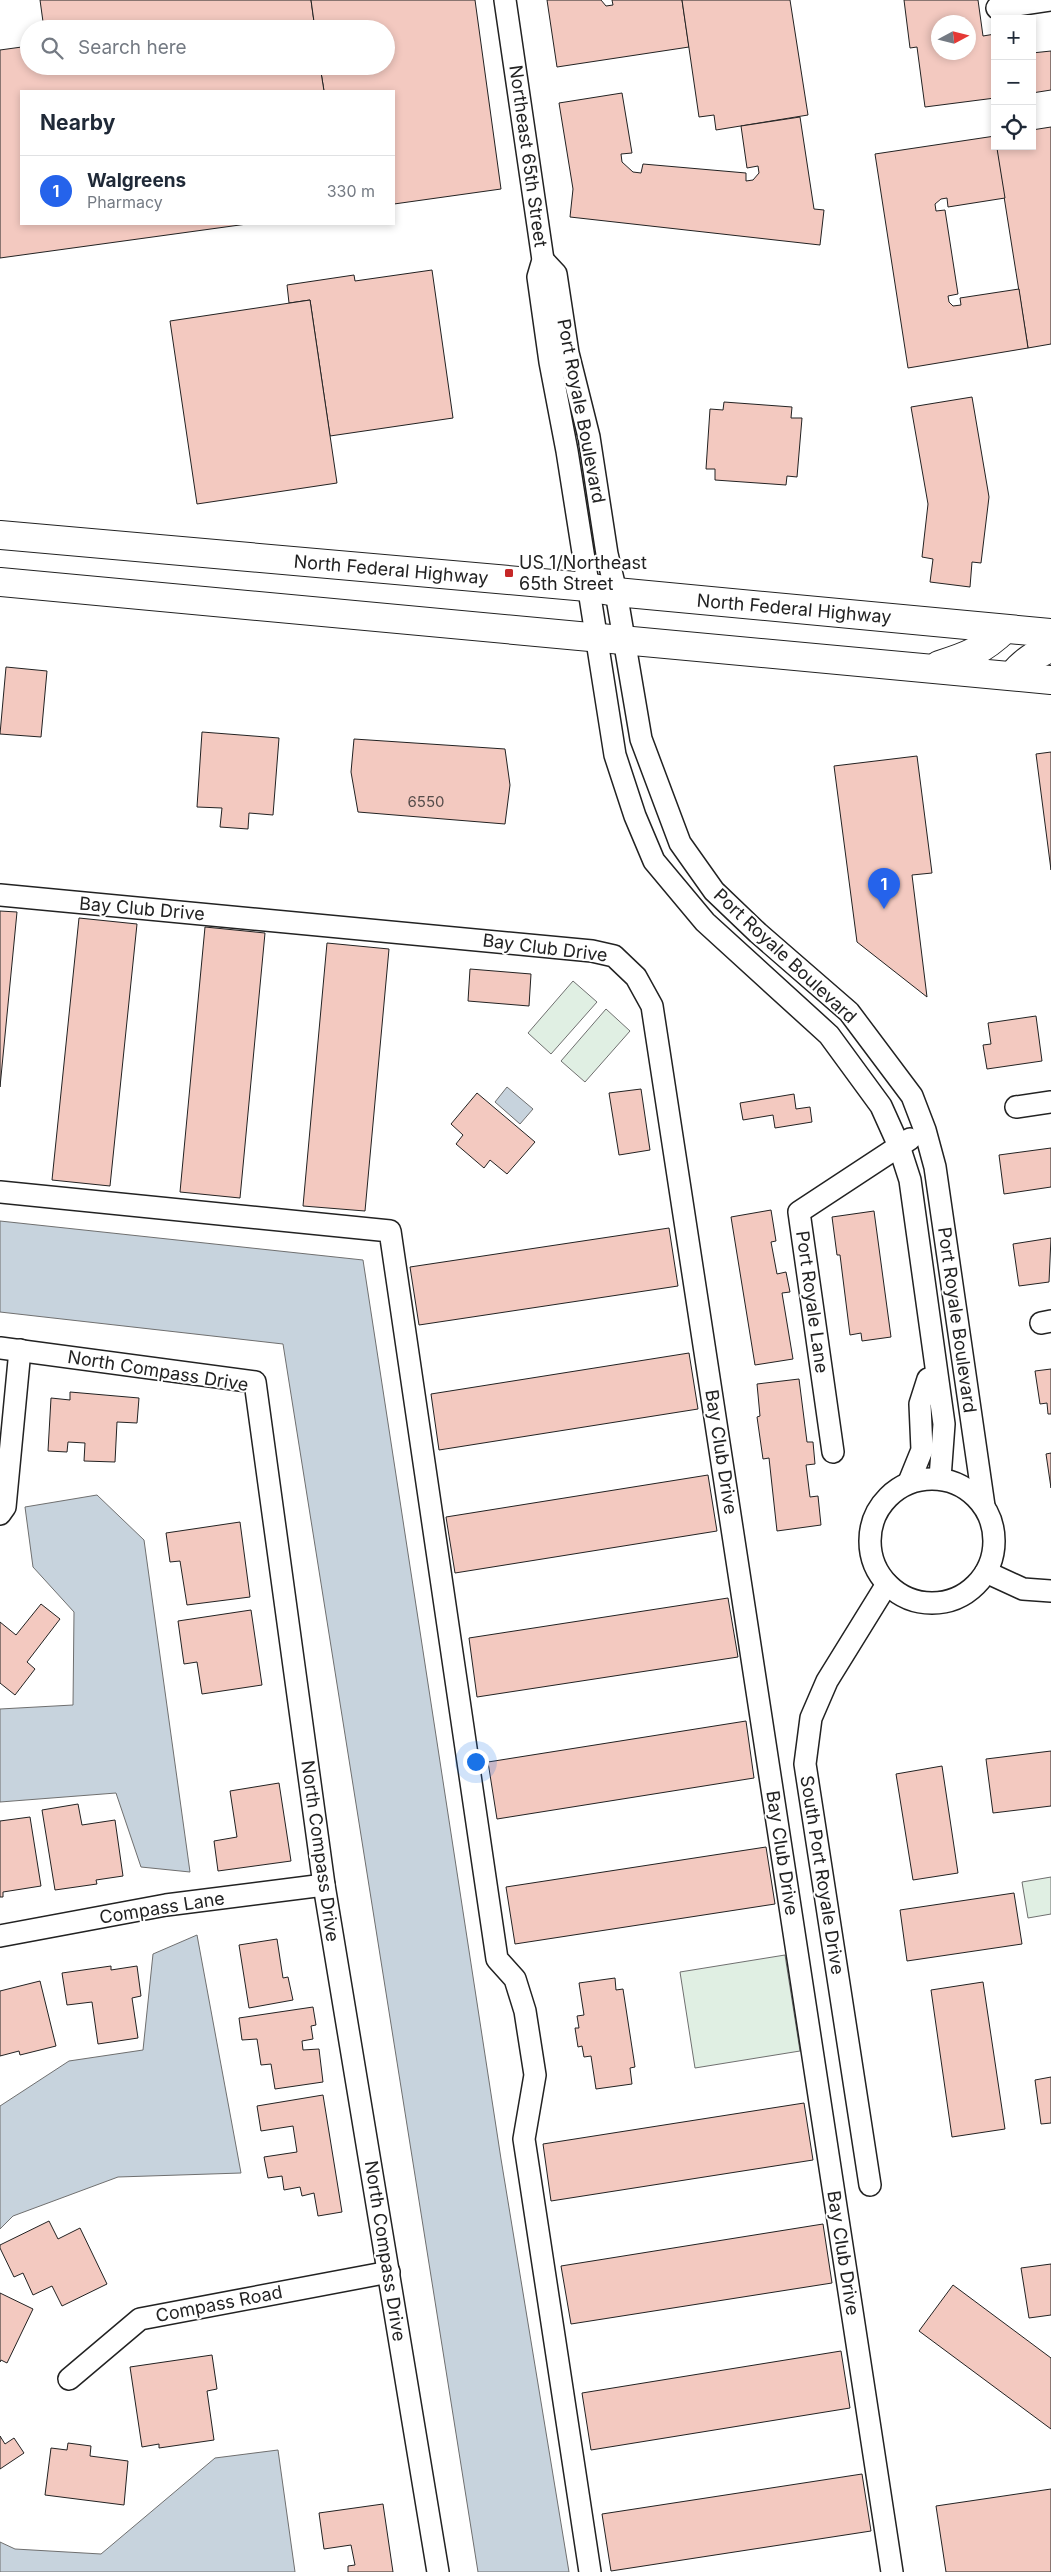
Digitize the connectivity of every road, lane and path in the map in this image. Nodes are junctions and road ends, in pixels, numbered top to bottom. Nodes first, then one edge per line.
1 (505, 0) edge
2 (1050, 0) edge
3 (997, 8) dead end
4 (543, 260) junction
5 (3, 537) edge
6 (0, 582) edge
7 (587, 587) junction
8 (616, 592) junction
9 (1005, 628) junction
10 (1051, 633) edge
11 (596, 636) junction
12 (624, 640) junction
13 (1051, 648) edge
14 (928, 668) junction
15 (1012, 676) junction
16 (1051, 680) edge
17 (0, 895) edge
18 (1051, 1102) edge
19 (1016, 1108) dead end
20 (926, 1130) junction
21 (899, 1146) junction
22 (0, 1192) edge
23 (932, 1348) junction
24 (10, 1349) edge
25 (970, 1406) junction
26 (941, 1411) junction
27 (833, 1452) dead end
28 (925, 1479) junction
29 (984, 1506) junction
30 (0, 1514) edge
31 (986, 1572) junction
32 (887, 1584) junction
33 (1051, 1591) edge
34 (324, 1885) junction
35 (0, 1936) edge
36 (870, 2185) dead end
37 (388, 2272) junction
38 (69, 2379) dead end
39 (438, 2572) edge
40 (590, 2572) edge
41 (892, 2572) edge

1 - 4 street, Northeast 65th Street
2 - 3 street
4 - 7 street, Northeast 65th Street
4 - 8 street, Port Royale Boulevard
5 - 7 main road, North Federal Highway
6 - 11 main road
7 - 8 main road, North Federal Highway
7 - 11 street, Northeast 65th Street
8 - 9 main road, North Federal Highway
8 - 12 street, Port Royale Boulevard
9 - 10 main road, North Federal Highway
9 - 14 main road
11 - 12 main road
11 - 21 street, Port Royale Boulevard
12 - 14 main road
12 - 20 street, Port Royale Boulevard
13 - 15 main road
14 - 15 main road
15 - 16 main road
17 - 41 street, Bay Club Drive
18 - 19 street
20 - 21 street, Port Royale Lane
20 - 25 street, Port Royale Boulevard
21 - 23 street, Port Royale Boulevard
21 - 27 street, Port Royale Lane
22 - 40 street
23 - 26 street, Port Royale Boulevard
23 - 28 street, Port Royale Boulevard
24 - 30 street
24 - 34 street, North Compass Drive
25 - 26 street
25 - 29 street, Port Royale Boulevard
26 - 28 street, Port Royale Boulevard
28 - 29 street
28 - 32 street
29 - 31 street
31 - 32 street
31 - 33 street
32 - 36 street, South Port Royale Drive
34 - 35 street, Compass Lane
34 - 37 street, North Compass Drive
37 - 38 street, Compass Road
37 - 39 street, North Compass Drive

